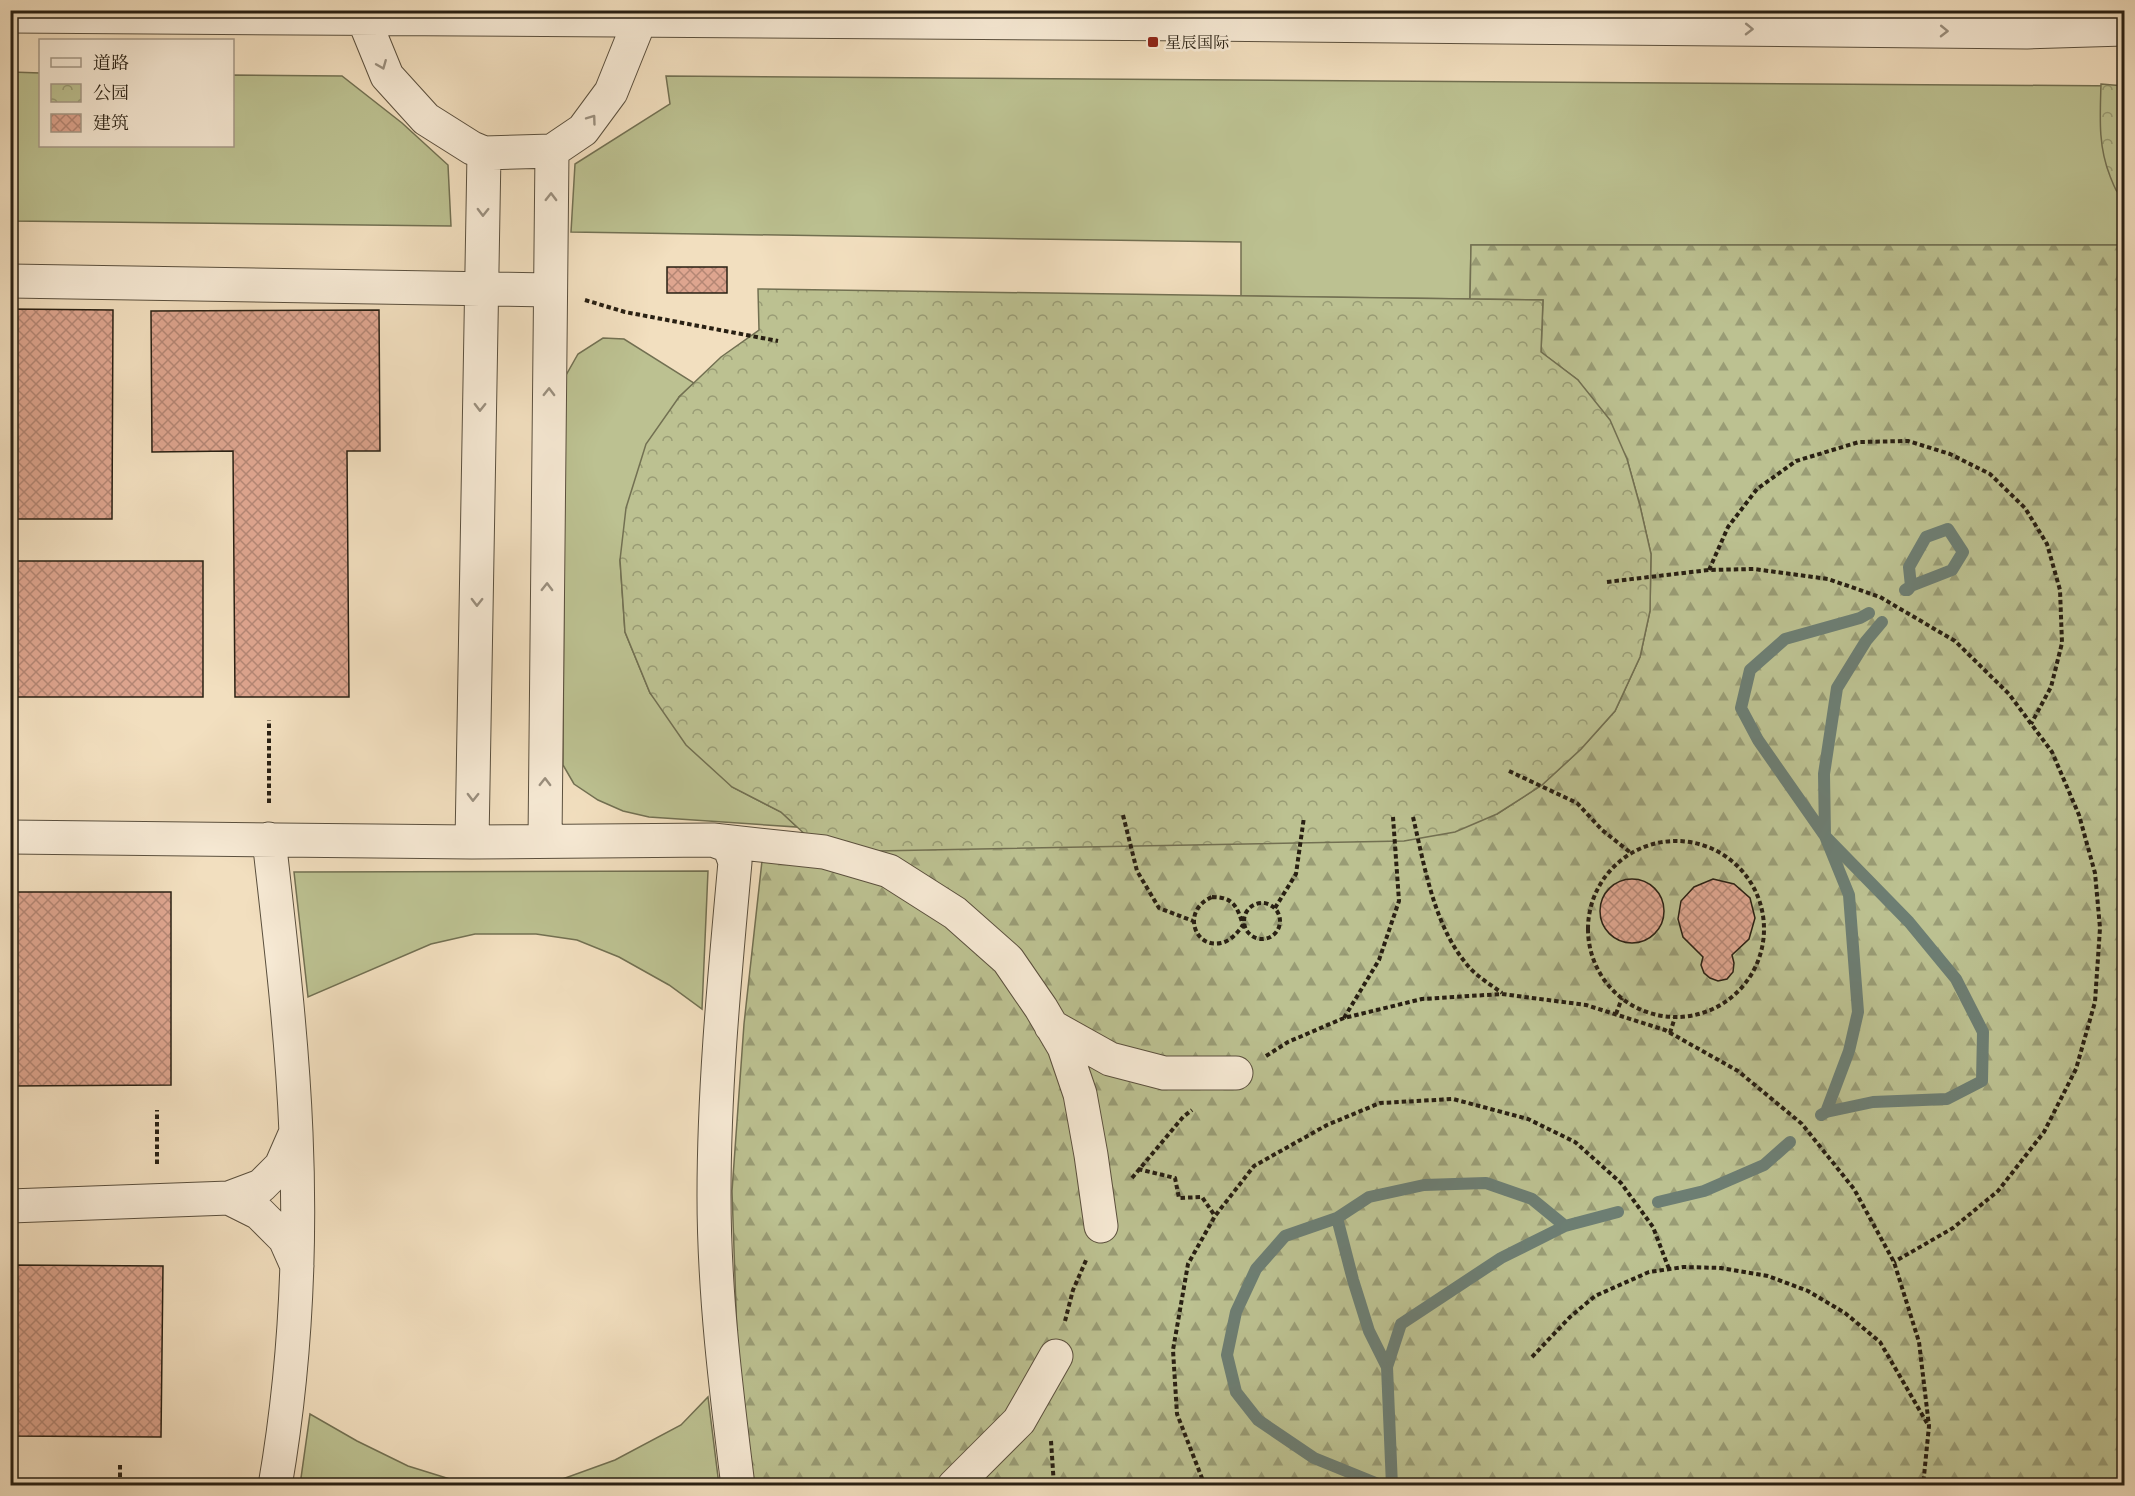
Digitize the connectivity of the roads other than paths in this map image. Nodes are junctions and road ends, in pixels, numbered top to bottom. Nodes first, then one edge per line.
1 (361, 14) edge
2 (642, 15) edge
3 (10, 16) edge
4 (731, 16) edge
5 (1506, 18) edge
6 (1651, 19) edge
7 (2124, 29) edge
8 (2027, 32) junction
9 (2124, 39) edge
10 (552, 151) junction
11 (484, 153) junction
12 (10, 281) edge
13 (482, 289) junction
14 (550, 290) junction
15 (10, 837) edge
16 (269, 839) junction
17 (544, 840) junction
18 (713, 840) junction
19 (472, 842) junction
20 (1051, 1026) junction
21 (1236, 1073) road end
22 (296, 1132) junction
23 (229, 1198) junction
24 (10, 1206) edge
25 (1101, 1226) road end
26 (297, 1267) junction
27 (1056, 1356) road end
28 (275, 1485) edge
29 (738, 1485) edge
30 (954, 1485) edge

1 - 2 street
1 - 3 street
1 -> 11 street
2 - 4 street
10 -> 2 street
4 - 5 street
5 - 6 street
6 -> 8 street
7 - 8 street
8 - 9 street
10 - 11 street
14 -> 10 street
11 -> 13 street
12 - 13 street
13 - 14 street
13 -> 19 street
17 -> 14 street
15 - 16 street
16 - 19 street
16 - 22 street
17 - 18 street
17 - 19 street
18 - 20 street
18 - 29 street
20 - 21 street
20 - 25 street
22 - 23 street
22 - 26 street
23 - 24 street
23 - 26 street
26 - 28 street
27 - 30 street

